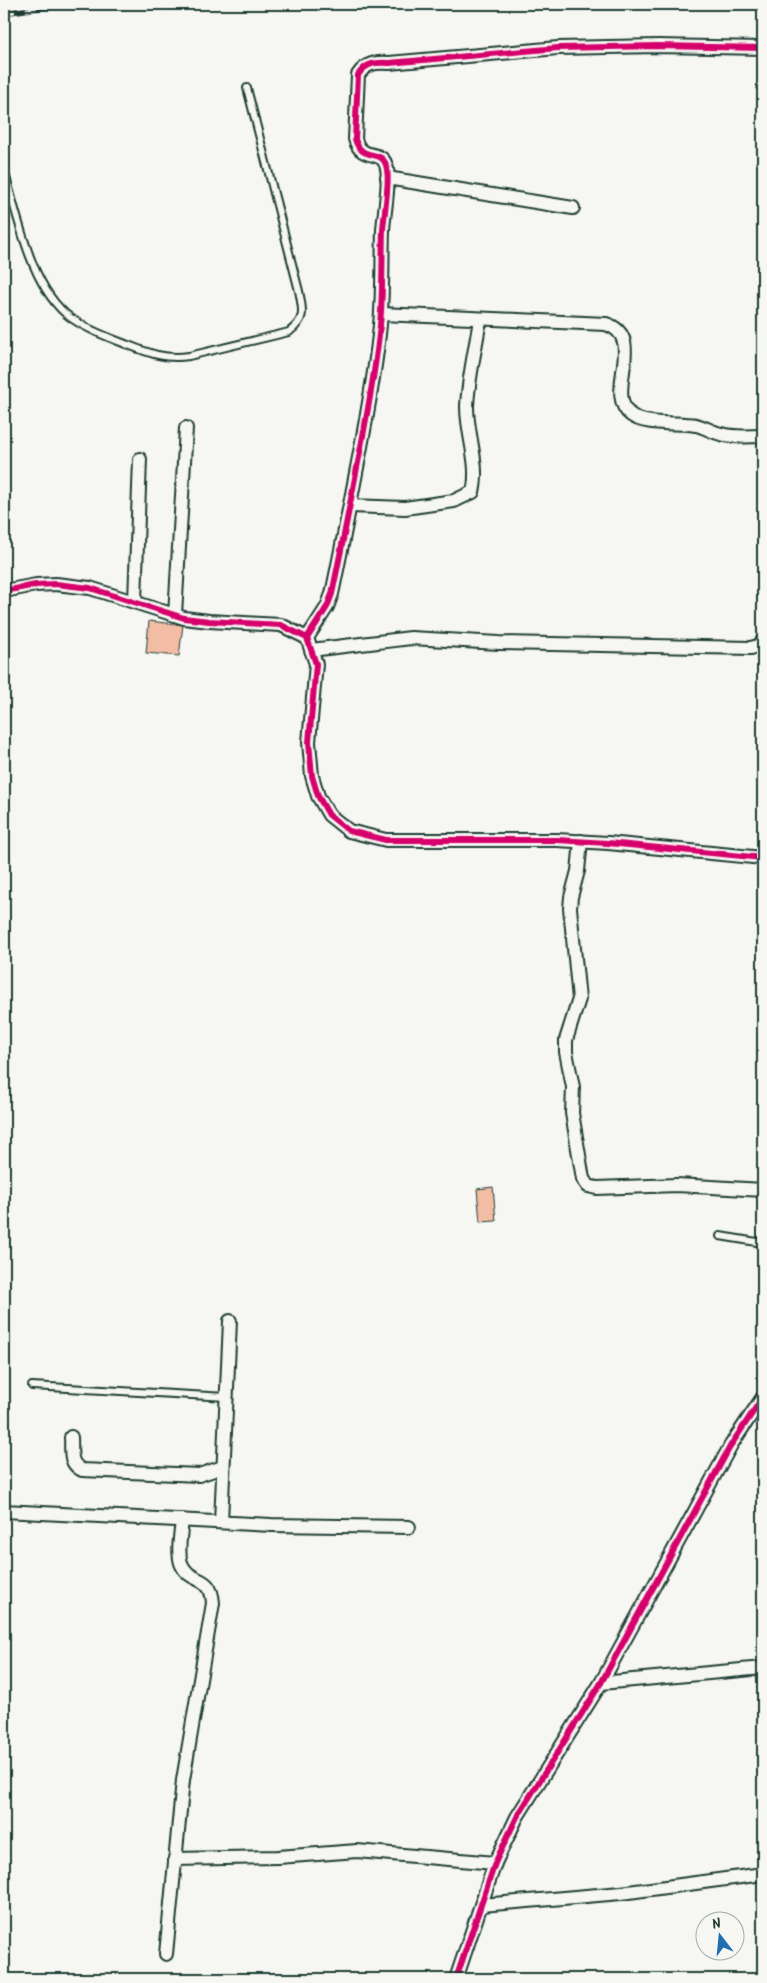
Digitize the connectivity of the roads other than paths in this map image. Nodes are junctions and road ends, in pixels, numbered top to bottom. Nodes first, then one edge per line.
1 (763, 48) edge
2 (247, 88) dead end
3 (4, 170) edge
4 (387, 178) junction
5 (573, 208) dead end
6 (381, 314) junction
7 (480, 318) junction
8 (186, 428) dead end
9 (763, 436) edge
10 (140, 459) dead end
11 (350, 506) junction
12 (4, 590) edge
13 (135, 601) junction
14 (175, 615) junction
15 (763, 641) edge
16 (309, 644) junction
17 (581, 841) junction
18 (763, 858) edge
19 (763, 1190) edge
20 (720, 1236) dead end
21 (763, 1243) edge
22 (230, 1322) dead end
23 (32, 1386) dead end
24 (227, 1396) junction
25 (763, 1397) edge
26 (71, 1437) dead end
27 (224, 1467) junction
28 (4, 1511) edge
29 (182, 1520) junction
30 (221, 1522) junction
31 (409, 1527) dead end
32 (763, 1668) edge
33 (601, 1683) junction
34 (175, 1859) junction
35 (495, 1862) junction
36 (763, 1874) edge
37 (482, 1905) junction
38 (166, 1954) dead end
39 (456, 1979) edge

1 - 4 street
2 - 3 lane
4 - 5 street
4 - 6 street
6 - 7 street
6 - 11 street
7 - 9 street
7 - 11 street
8 - 14 street
10 - 13 street
11 - 16 street
12 - 13 street
13 - 14 street
14 - 16 street
15 - 16 street
16 - 17 street
17 - 18 street
17 - 19 street
20 - 21 lane
22 - 24 street
23 - 24 lane
24 - 27 street
25 - 33 street
26 - 27 street
27 - 30 street
28 - 29 street
29 - 30 street
29 - 34 street
30 - 31 street
32 - 33 street
33 - 35 street
34 - 35 street
34 - 38 street
35 - 37 street
36 - 37 street
37 - 39 street

